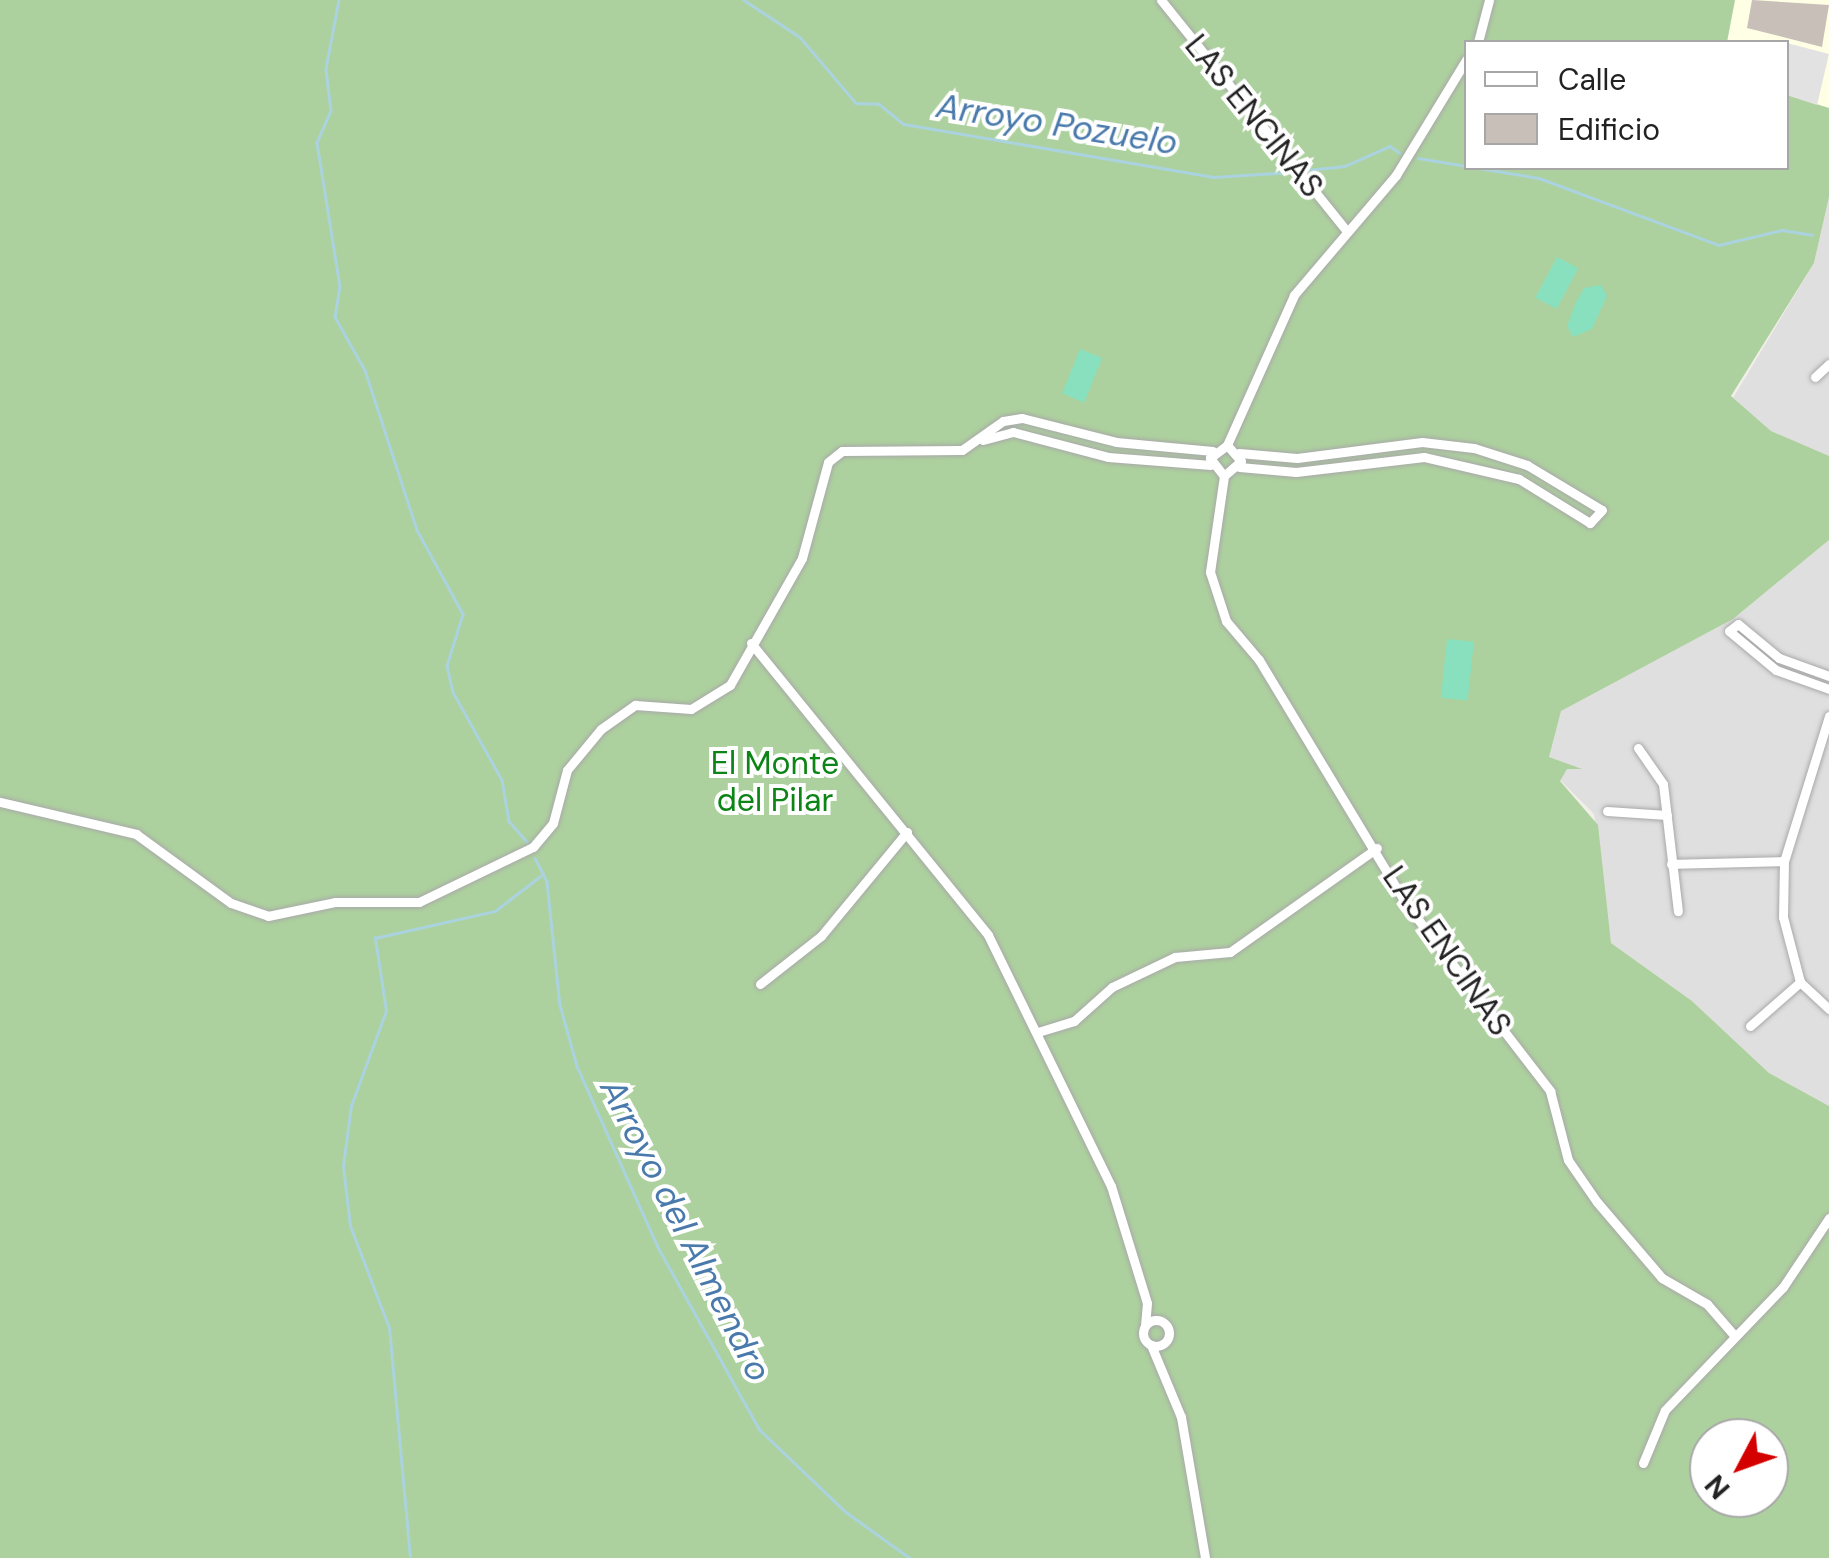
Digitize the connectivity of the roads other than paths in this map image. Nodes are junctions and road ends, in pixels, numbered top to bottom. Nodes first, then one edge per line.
1 (1161, 0) edge
2 (1490, 0) edge
3 (1479, 40) edge
4 (1464, 63) edge
5 (1347, 232) junction
6 (1829, 364) edge
7 (1815, 377) dead end
8 (976, 442) junction
9 (1228, 445) junction
10 (1213, 451) junction
11 (1238, 453) junction
12 (1210, 465) junction
13 (1239, 467) junction
14 (1224, 476) junction
15 (751, 642) junction
16 (1829, 676) edge
17 (1829, 689) edge
18 (1829, 716) edge
19 (1638, 748) dead end
20 (0, 802) edge
21 (1606, 812) dead end
22 (1666, 815) junction
23 (907, 832) junction
24 (1377, 848) junction
25 (1784, 861) junction
26 (1671, 864) junction
27 (1678, 911) dead end
28 (1800, 982) junction
29 (760, 984) dead end
30 (1829, 1010) edge
31 (1750, 1026) dead end
32 (1038, 1032) junction
33 (1829, 1218) edge
34 (1147, 1303) junction
35 (1163, 1322) junction
36 (1145, 1326) junction
37 (1733, 1334) junction
38 (1168, 1339) junction
39 (1151, 1345) junction
40 (1163, 1360) junction
41 (1643, 1463) dead end
42 (1205, 1558) edge

1 - 5 street, LAS ENCINAS
2 - 3 street
4 - 5 street, LAS ENCINAS
5 - 9 street, LAS ENCINAS
6 - 7 street
8 - 10 street
8 - 12 street
8 - 15 street
9 - 10 street
9 - 11 street
10 - 12 street
11 - 13 street
11 - 13 street
12 - 14 street
13 - 14 street
14 - 24 street, LAS ENCINAS
15 - 20 street
15 - 23 street
16 - 17 street
18 - 25 street
19 - 22 street
21 - 22 street
22 - 26 street
23 - 29 street
23 - 32 street
24 - 32 street
24 - 37 street, LAS ENCINAS
25 - 26 street
25 - 28 street
26 - 27 street
28 - 30 street
28 - 31 street
32 - 34 street
33 - 37 street
34 - 35 street
34 - 36 street
35 - 36 street
35 - 38 street
36 - 39 street
37 - 41 street
38 - 39 street
38 - 40 street
39 - 40 street
40 - 42 street

